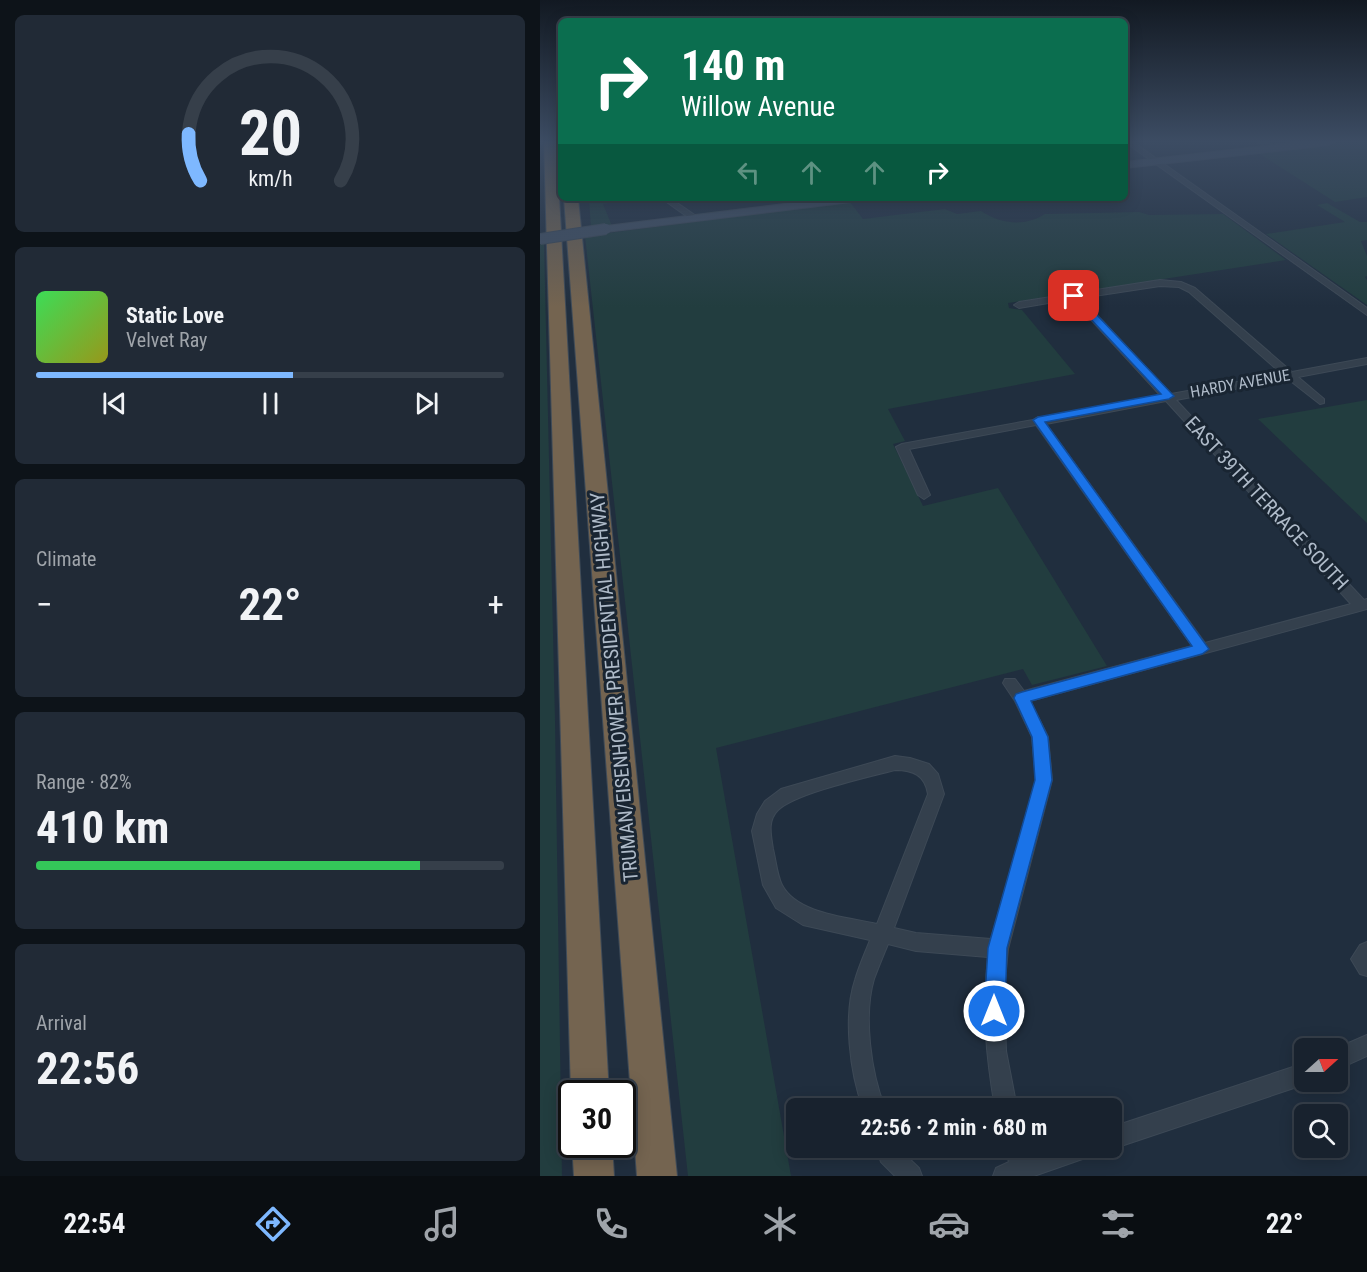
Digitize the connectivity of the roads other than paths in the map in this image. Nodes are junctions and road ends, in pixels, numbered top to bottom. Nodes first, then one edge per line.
1 (552, 197) edge
2 (1204, 197) edge
3 (571, 201) edge
4 (669, 201) edge
5 (834, 201) edge
6 (695, 218) junction
7 (540, 239) edge
8 (1074, 296) junction
9 (1019, 305) dead end
10 (1367, 312) edge
11 (1367, 361) edge
12 (1290, 374) junction
13 (1169, 396) junction
14 (1320, 401) dead end
15 (1038, 420) junction
16 (924, 495) dead end
17 (1364, 605) edge
18 (1202, 649) junction
19 (1010, 683) dead end
20 (1022, 698) junction
21 (883, 935) junction
22 (998, 948) junction
23 (1367, 951) edge
24 (1367, 967) edge
25 (1367, 1045) edge
26 (1348, 1054) edge
27 (1294, 1078) edge
28 (589, 1080) edge
29 (870, 1098) edge
30 (1004, 1098) edge
31 (1122, 1135) edge
32 (593, 1158) edge
33 (894, 1158) edge
34 (1048, 1158) edge
35 (1017, 1167) edge
36 (594, 1176) edge
37 (657, 1176) edge
38 (911, 1176) edge

1 - 28 highway, TRUMAN/EISENHOWER PRESIDENTIAL HIGHWAY
2 - 10 street
3 - 37 highway, TRUMAN/EISENHOWER PRESIDENTIAL HIGHWAY
4 - 6 street
5 - 6 street
6 - 7 street, bridge
8 - 9 street
8 - 12 street
8 - 13 street, EAST 39TH TERRACE SOUTH
11 - 12 street, HARDY AVENUE
12 - 13 street, HARDY AVENUE
12 - 14 street
13 - 15 street, HARDY AVENUE
13 - 17 street, EAST 39TH TERRACE SOUTH
15 - 16 street, HARDY AVENUE
15 - 18 street
17 - 18 street
18 - 20 street
19 - 20 street
20 - 22 street
21 - 21 street
21 - 22 street
21 - 29 street
22 - 30 street
23 - 24 street
25 - 26 street
27 - 31 street
32 - 36 highway
33 - 38 street
34 - 35 street

